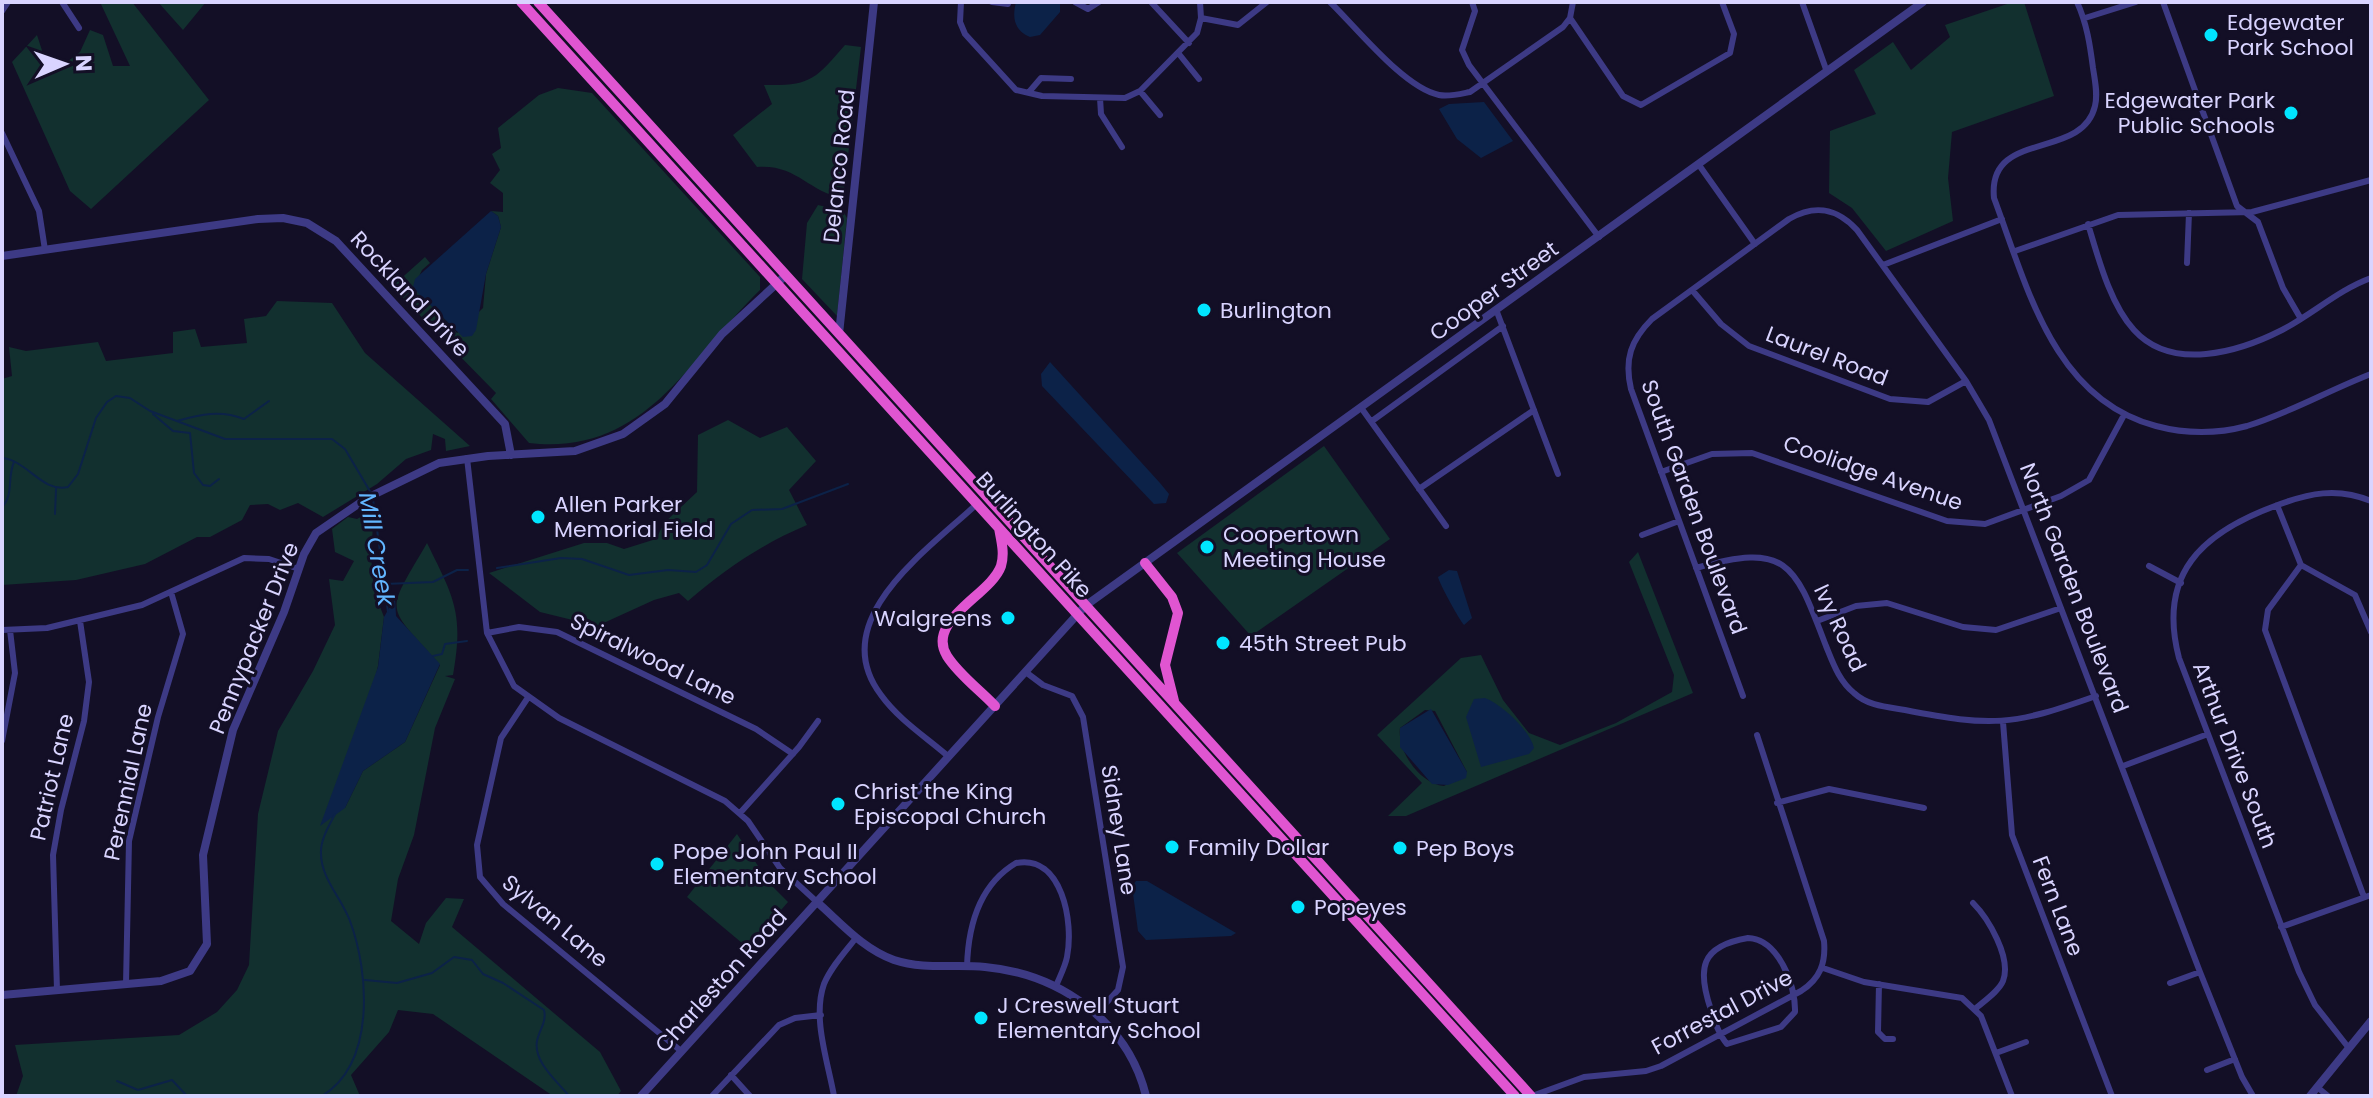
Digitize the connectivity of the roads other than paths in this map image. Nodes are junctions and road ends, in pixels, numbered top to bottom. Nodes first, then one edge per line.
1 (8, 2) edge
2 (62, 2) edge
3 (521, 2) edge
4 (538, 2) edge
5 (874, 2) edge
6 (961, 2) edge
7 (992, 2) edge
8 (1075, 2) edge
9 (1099, 2) edge
10 (1151, 2) edge
11 (1200, 2) edge
12 (1267, 2) edge
13 (1330, 2) edge
14 (1472, 2) edge
15 (1573, 2) edge
16 (1722, 2) edge
17 (1802, 2) edge
18 (1923, 2) edge
19 (2077, 2) edge
20 (2136, 2) edge
21 (2163, 2) edge
22 (1008, 4) edge
23 (2, 11) edge
24 (1201, 18) junction
25 (1570, 18) junction
26 (2085, 18) junction
27 (79, 28) dead end
28 (1189, 43) junction
29 (1179, 54) junction
30 (1827, 72) junction
31 (1071, 79) dead end
32 (1199, 79) dead end
33 (1484, 83) junction
34 (1140, 91) junction
35 (1029, 92) junction
36 (1100, 98) junction
37 (1160, 115) dead end
38 (2, 133) edge
39 (1122, 147) dead end
40 (1699, 165) junction
41 (2371, 180) edge
42 (2189, 213) junction
43 (2245, 213) junction
44 (2002, 219) junction
45 (2088, 224) junction
46 (1600, 236) junction
47 (1755, 244) junction
48 (45, 250) junction
49 (2015, 251) junction
50 (2, 256) edge
51 (2187, 263) dead end
52 (1883, 265) junction
53 (785, 276) junction
54 (2371, 278) edge
55 (776, 284) junction
56 (1692, 290) junction
57 (1497, 312) junction
58 (2301, 319) junction
59 (1503, 326) junction
60 (839, 335) junction
61 (2371, 374) edge
62 (1966, 381) junction
63 (1362, 409) junction
64 (1534, 410) junction
65 (2124, 415) junction
66 (1372, 421) junction
67 (511, 455) junction
68 (467, 458) junction
69 (1661, 472) junction
70 (1558, 474) dead end
71 (1419, 489) junction
72 (2371, 501) edge
73 (978, 503) junction
74 (2277, 505) junction
75 (2024, 511) junction
76 (1679, 521) junction
77 (998, 526) junction
78 (1446, 526) dead end
79 (1642, 535) dead end
80 (1145, 563) junction
81 (2301, 565) junction
82 (2149, 566) dead end
83 (1696, 568) junction
84 (299, 569) junction
85 (2181, 583) junction
86 (171, 592) junction
87 (2061, 608) junction
88 (1082, 610) junction
89 (80, 621) junction
90 (1817, 621) junction
91 (6, 630) edge
92 (2371, 632) edge
93 (487, 633) junction
94 (1027, 673) junction
95 (1743, 696) dead end
96 (2096, 696) junction
97 (527, 699) junction
98 (995, 706) junction
99 (1176, 707) junction
100 (818, 721) dead end
101 (2003, 722) junction
102 (2208, 734) junction
103 (1757, 735) dead end
104 (2, 741) edge
105 (793, 754) junction
106 (949, 757) junction
107 (2123, 766) junction
108 (1777, 803) junction
109 (1924, 808) dead end
110 (740, 813) junction
111 (2368, 896) edge
112 (817, 902) junction
113 (1973, 903) dead end
114 (2281, 927) junction
115 (856, 938) junction
116 (967, 967) junction
117 (1823, 968) junction
118 (2200, 972) junction
119 (2170, 983) dead end
120 (126, 984) junction
121 (1879, 984) junction
122 (1056, 986) junction
123 (57, 990) junction
124 (2, 995) edge
125 (1793, 995) junction
126 (1975, 1009) junction
127 (1096, 1014) junction
128 (821, 1015) junction
129 (2371, 1021) edge
130 (1720, 1035) junction
131 (1893, 1039) dead end
132 (2026, 1042) dead end
133 (2348, 1047) junction
134 (681, 1051) junction
135 (1996, 1053) junction
136 (2235, 1059) junction
137 (2207, 1070) dead end
138 (731, 1075) junction
139 (2317, 1087) junction
140 (643, 1095) edge
141 (712, 1096) edge
142 (750, 1096) edge
143 (834, 1096) edge
144 (1146, 1096) edge
145 (1515, 1096) edge
146 (1531, 1096) edge
147 (2012, 1096) edge
148 (2112, 1096) edge
149 (2253, 1096) edge
150 (2310, 1096) edge
151 (2328, 1096) edge

1 - 23 street
2 - 27 street
3 - 55 highway, Burlington Pike
4 - 53 highway, Burlington Pike
5 - 60 street, Delanco Road
6 - 35 street
7 - 22 street
8 - 9 street
10 - 28 street
11 - 24 street
12 - 24 street
13 - 33 street
14 - 33 street
15 - 25 street
16 - 25 street
17 - 30 street
18 - 30 street, Cooper Street
19 - 26 street
20 - 26 street
21 - 43 street
24 - 28 street
25 - 33 street
26 - 44 street
28 - 29 street
29 - 32 street
29 - 34 street
30 - 40 street, Cooper Street
31 - 35 street
33 - 46 street
34 - 36 street
34 - 37 street
35 - 36 street
36 - 39 street
38 - 48 street
40 - 46 street, Cooper Street
40 - 47 street
41 - 43 street
42 - 43 street
42 - 45 street
42 - 51 street
43 - 58 street
44 - 49 street
44 - 52 street
45 - 49 street
45 - 58 street
46 - 57 street, Cooper Street
47 - 52 street, North Garden Boulevard
47 - 56 street, South Garden Boulevard
48 - 50 street, Rockland Drive
48 - 67 street, Rockland Drive
49 - 65 street
52 - 62 street, North Garden Boulevard
53 - 55 street, Pennypacker Drive
53 - 60 highway, Burlington Pike
54 - 58 street
55 - 67 street, Pennypacker Drive
55 - 73 highway, Burlington Pike
56 - 62 street, Laurel Road
56 - 69 street, South Garden Boulevard
57 - 59 street
57 - 63 street, Cooper Street
59 - 64 street
59 - 66 street
60 - 88 highway, Burlington Pike
61 - 65 street
62 - 75 street, North Garden Boulevard
63 - 66 street
63 - 80 street, Cooper Street
64 - 70 street
64 - 71 street
65 - 75 street, Coolidge Avenue
66 - 71 street
67 - 68 street, Pennypacker Drive
68 - 84 street, Pennypacker Drive
68 - 93 street
69 - 75 street, Coolidge Avenue
69 - 76 street, South Garden Boulevard
71 - 78 street
72 - 74 street, Arthur Drive South
73 - 77 highway, Burlington Pike
73 - 106 street
74 - 81 street
74 - 85 street, Arthur Drive South
75 - 87 street, North Garden Boulevard
76 - 79 street
76 - 83 street, South Garden Boulevard
77 - 88 highway, Burlington Pike
77 - 98 highway
80 - 88 street, Cooper Street
80 - 99 highway
81 - 92 street
81 - 111 street
82 - 85 street
83 - 90 street, Ivy Road
83 - 95 street, South Garden Boulevard
84 - 86 street
84 - 120 street, Pennypacker Drive
85 - 102 street, Arthur Drive South
86 - 89 street
86 - 120 street, Perennial Lane
87 - 90 street
87 - 96 street, North Garden Boulevard
88 - 94 street, Charleston Road
88 - 99 highway, Burlington Pike
88 - 145 highway, Burlington Pike
89 - 91 street
89 - 123 street, Patriot Lane
90 - 101 street, Ivy Road
91 - 104 street
93 - 97 street
93 - 105 street, Spiralwood Lane
94 - 98 street, Charleston Road
94 - 127 street, Sidney Lane
96 - 101 street, Ivy Road
96 - 107 street, North Garden Boulevard
97 - 110 street
97 - 134 street, Sylvan Lane
98 - 106 street, Charleston Road
99 - 146 highway, Burlington Pike
100 - 105 street
101 - 148 street, Fern Lane
102 - 107 street
102 - 114 street, Arthur Drive South
103 - 108 street, Forrestal Drive
105 - 110 street
106 - 112 street, Charleston Road
107 - 118 street, North Garden Boulevard
108 - 109 street
108 - 117 street, Forrestal Drive
110 - 112 street
111 - 114 street
112 - 115 street
112 - 134 street, Charleston Road
113 - 126 street
114 - 133 street, Arthur Drive South
115 - 116 street
115 - 128 street
116 - 122 street
116 - 122 street
117 - 121 street
117 - 125 street, Forrestal Drive
118 - 119 street
118 - 136 street, North Garden Boulevard
120 - 123 street, Pennypacker Drive
121 - 126 street
121 - 131 street
122 - 127 street
123 - 124 street, Pennypacker Drive
125 - 130 street, Forrestal Drive
125 - 130 street
125 - 130 street
126 - 135 street
127 - 144 street
128 - 138 street
128 - 143 street
129 - 133 street
130 - 146 street, Forrestal Drive
132 - 135 street
133 - 139 street
134 - 140 street, Charleston Road
135 - 147 street
136 - 137 street
136 - 149 street, North Garden Boulevard
138 - 141 street
138 - 142 street
139 - 150 street
139 - 151 street

